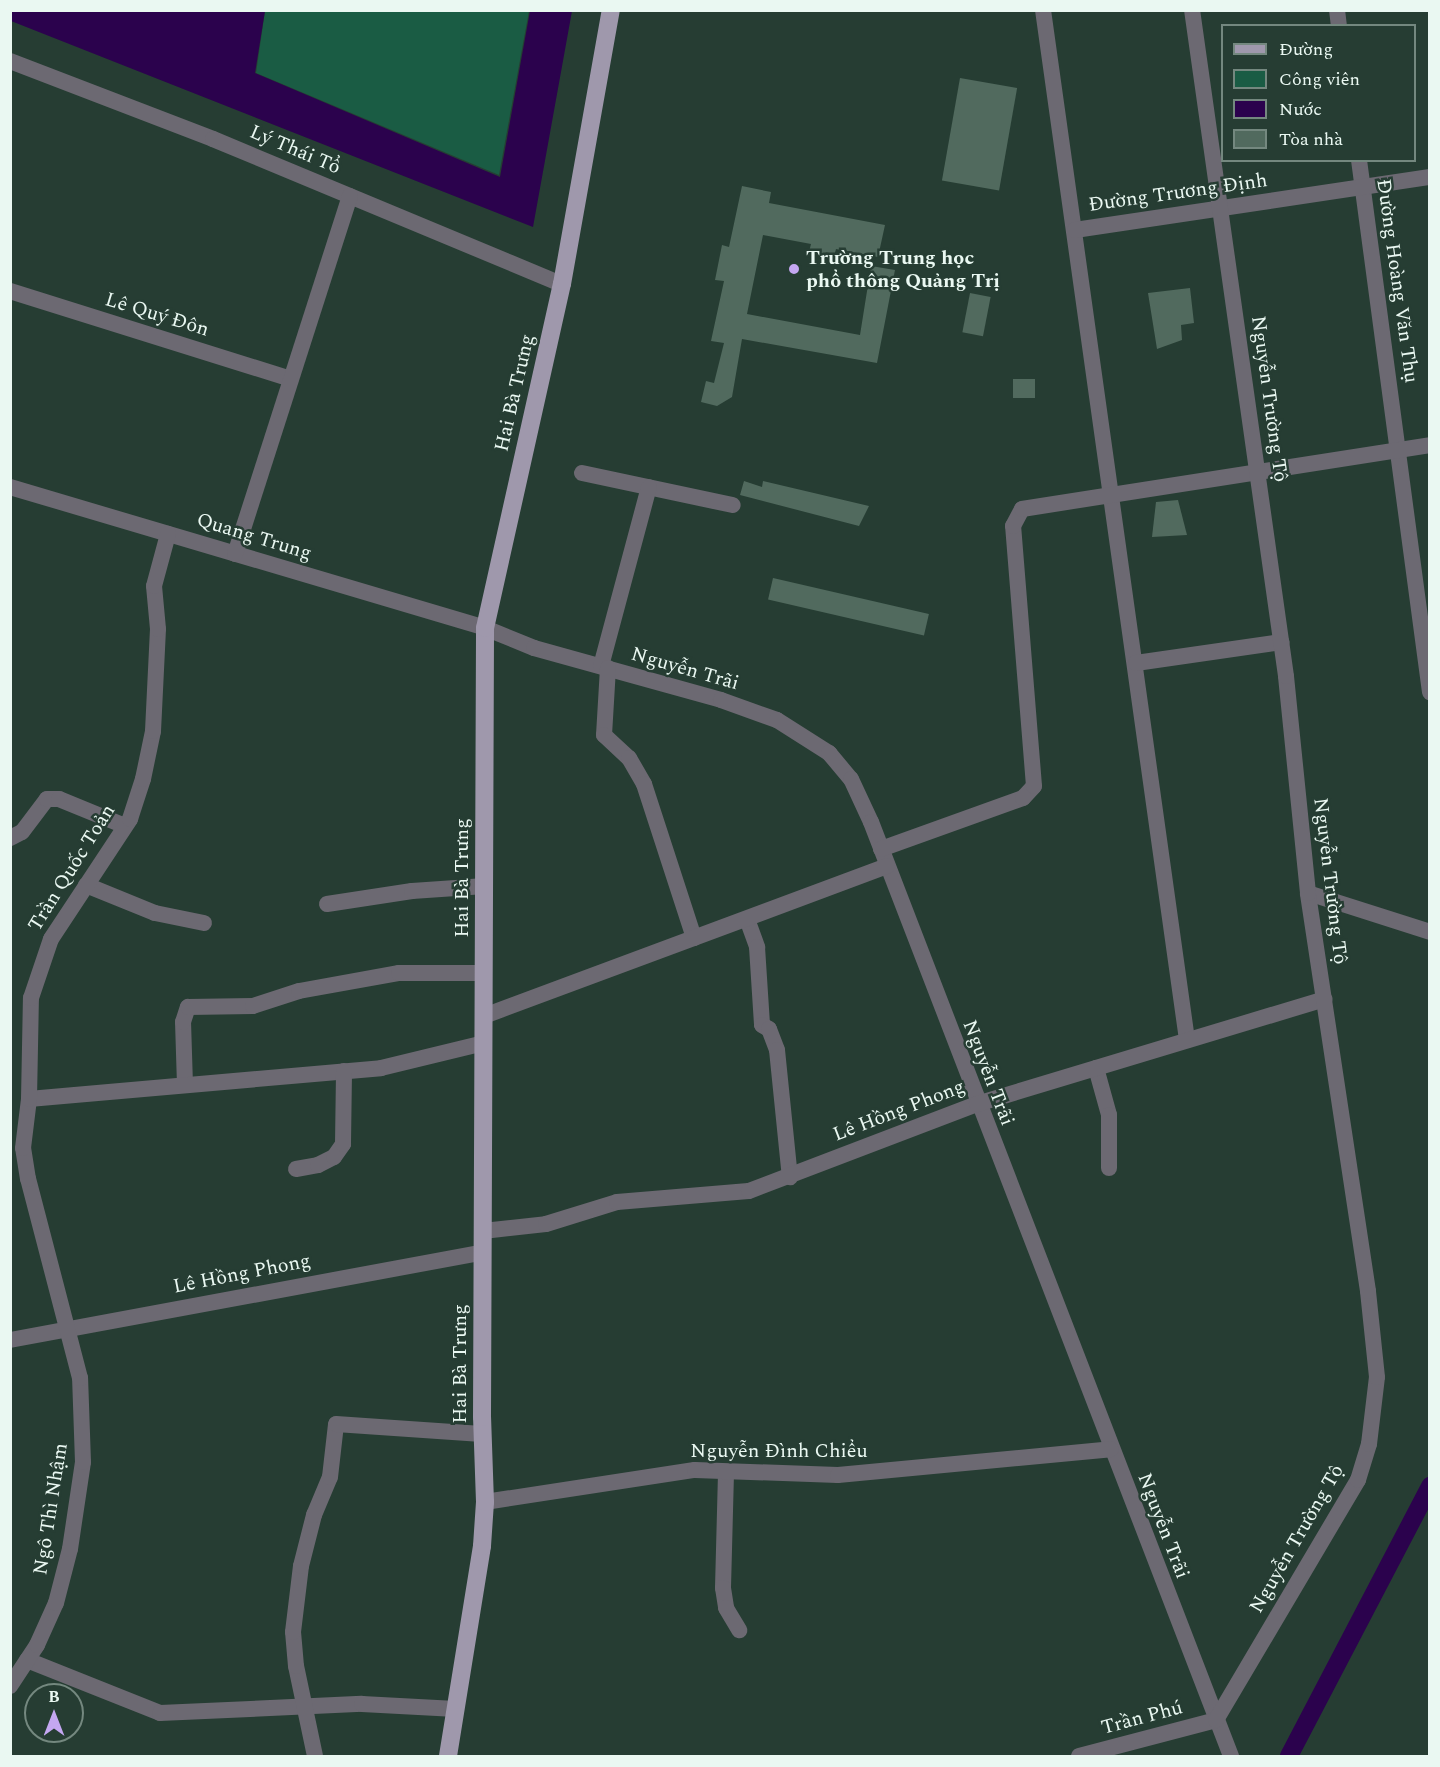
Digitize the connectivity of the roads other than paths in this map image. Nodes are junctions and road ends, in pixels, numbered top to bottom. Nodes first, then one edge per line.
1 (611, 10) edge
2 (1043, 10) edge
3 (1192, 10) edge
4 (10, 61) edge
5 (1359, 162) edge
6 (1430, 177) edge
7 (1362, 187) junction
8 (350, 196) junction
9 (1221, 208) junction
10 (1075, 230) junction
11 (562, 284) junction
12 (10, 291) edge
13 (291, 379) junction
14 (1430, 445) edge
15 (1399, 450) junction
16 (1257, 470) junction
17 (582, 473) dead end
18 (10, 487) edge
19 (649, 487) junction
20 (1114, 495) junction
21 (733, 505) dead end
22 (168, 534) junction
23 (235, 554) junction
24 (485, 628) junction
25 (1281, 642) junction
26 (1136, 663) junction
27 (604, 667) junction
28 (1430, 692) edge
29 (125, 826) junction
30 (10, 838) edge
31 (881, 849) junction
32 (887, 866) junction
33 (86, 885) junction
34 (485, 886) junction
35 (1308, 893) junction
36 (327, 904) dead end
37 (747, 919) junction
38 (204, 923) dead end
39 (1430, 932) edge
40 (694, 938) junction
41 (484, 974) junction
42 (1325, 999) junction
43 (484, 1016) junction
44 (1187, 1040) junction
45 (484, 1043) junction
46 (1096, 1068) junction
47 (344, 1071) junction
48 (185, 1085) junction
49 (29, 1099) junction
50 (977, 1104) junction
51 (1109, 1168) dead end
52 (296, 1169) dead end
53 (790, 1177) junction
54 (483, 1231) junction
55 (483, 1252) junction
56 (68, 1328) junction
57 (10, 1340) edge
58 (482, 1434) junction
59 (1111, 1449) junction
60 (726, 1473) junction
61 (485, 1502) junction
62 (739, 1630) dead end
63 (27, 1660) junction
64 (10, 1686) edge
65 (305, 1707) junction
66 (456, 1709) junction
67 (1216, 1720) junction
68 (315, 1756) edge
69 (448, 1756) edge
70 (1079, 1756) edge
71 (1230, 1756) edge

1 - 11 main road, Hai Bà Trưng
2 - 10 street
3 - 9 street, Nguyễn Trường Tộ
4 - 8 street, Lý Thái Tổ
5 - 7 street, Đường Hoàng Văn Thụ
6 - 7 street, Đường Trương Định
7 - 9 street, Đường Trương Định
7 - 15 street, Đường Hoàng Văn Thụ
8 - 11 street, Lý Thái Tổ
8 - 13 street
9 - 10 street, Đường Trương Định
9 - 16 street, Nguyễn Trường Tộ
10 - 20 street
11 - 24 main road, Hai Bà Trưng
12 - 13 street, Lê Quý Đôn
13 - 23 street
14 - 15 street
15 - 16 street
15 - 28 street, Đường Hoàng Văn Thụ
16 - 20 street
16 - 25 street, Nguyễn Trường Tộ
17 - 19 street
18 - 22 street, Quang Trung
19 - 21 street
19 - 27 street
20 - 26 street
20 - 31 street
22 - 23 street, Quang Trung
22 - 29 street, Trần Quốc Toản
23 - 24 street, Quang Trung
24 - 27 street, Nguyễn Trãi
24 - 34 main road, Hai Bà Trưng
25 - 26 street
25 - 35 street, Nguyễn Trường Tộ
26 - 44 street
27 - 31 street, Nguyễn Trãi
27 - 40 street
29 - 30 street
29 - 33 street, Trần Quốc Toản
31 - 32 street, Nguyễn Trãi
32 - 37 street
32 - 50 street, Nguyễn Trãi
33 - 38 street
33 - 49 street, Trần Quốc Toản
34 - 36 street
34 - 41 main road, Hai Bà Trưng
35 - 39 street
35 - 42 street, Nguyễn Trường Tộ
37 - 40 street
37 - 53 street
40 - 43 street
41 - 43 main road, Hai Bà Trưng
41 - 48 street
42 - 44 street, Lê Hồng Phong
42 - 67 street, Nguyễn Trường Tộ
43 - 45 main road, Hai Bà Trưng
44 - 46 street, Lê Hồng Phong
45 - 47 street
45 - 54 main road, Hai Bà Trưng
46 - 50 street, Lê Hồng Phong
46 - 51 street
47 - 48 street
47 - 52 street
48 - 49 street
49 - 56 street, Trần Quốc Toản
50 - 53 street, Lê Hồng Phong
50 - 59 street, Nguyễn Trãi
53 - 54 street, Lê Hồng Phong
54 - 55 main road, Hai Bà Trưng
55 - 56 street, Lê Hồng Phong
55 - 58 main road, Hai Bà Trưng
56 - 57 street, Lê Hồng Phong
56 - 63 street, Ngô Thì Nhậm
58 - 61 main road, Hai Bà Trưng
58 - 65 street
59 - 60 street, Nguyễn Đình Chiểu
59 - 67 street, Nguyễn Trãi
60 - 61 street, Nguyễn Đình Chiểu
60 - 62 street
61 - 66 main road, Hai Bà Trưng
63 - 64 street, Ngô Thì Nhậm
63 - 65 street
65 - 66 street
65 - 68 street
66 - 69 main road, Hai Bà Trưng
67 - 70 street, Trần Phú
67 - 71 street, Nguyễn Trãi

